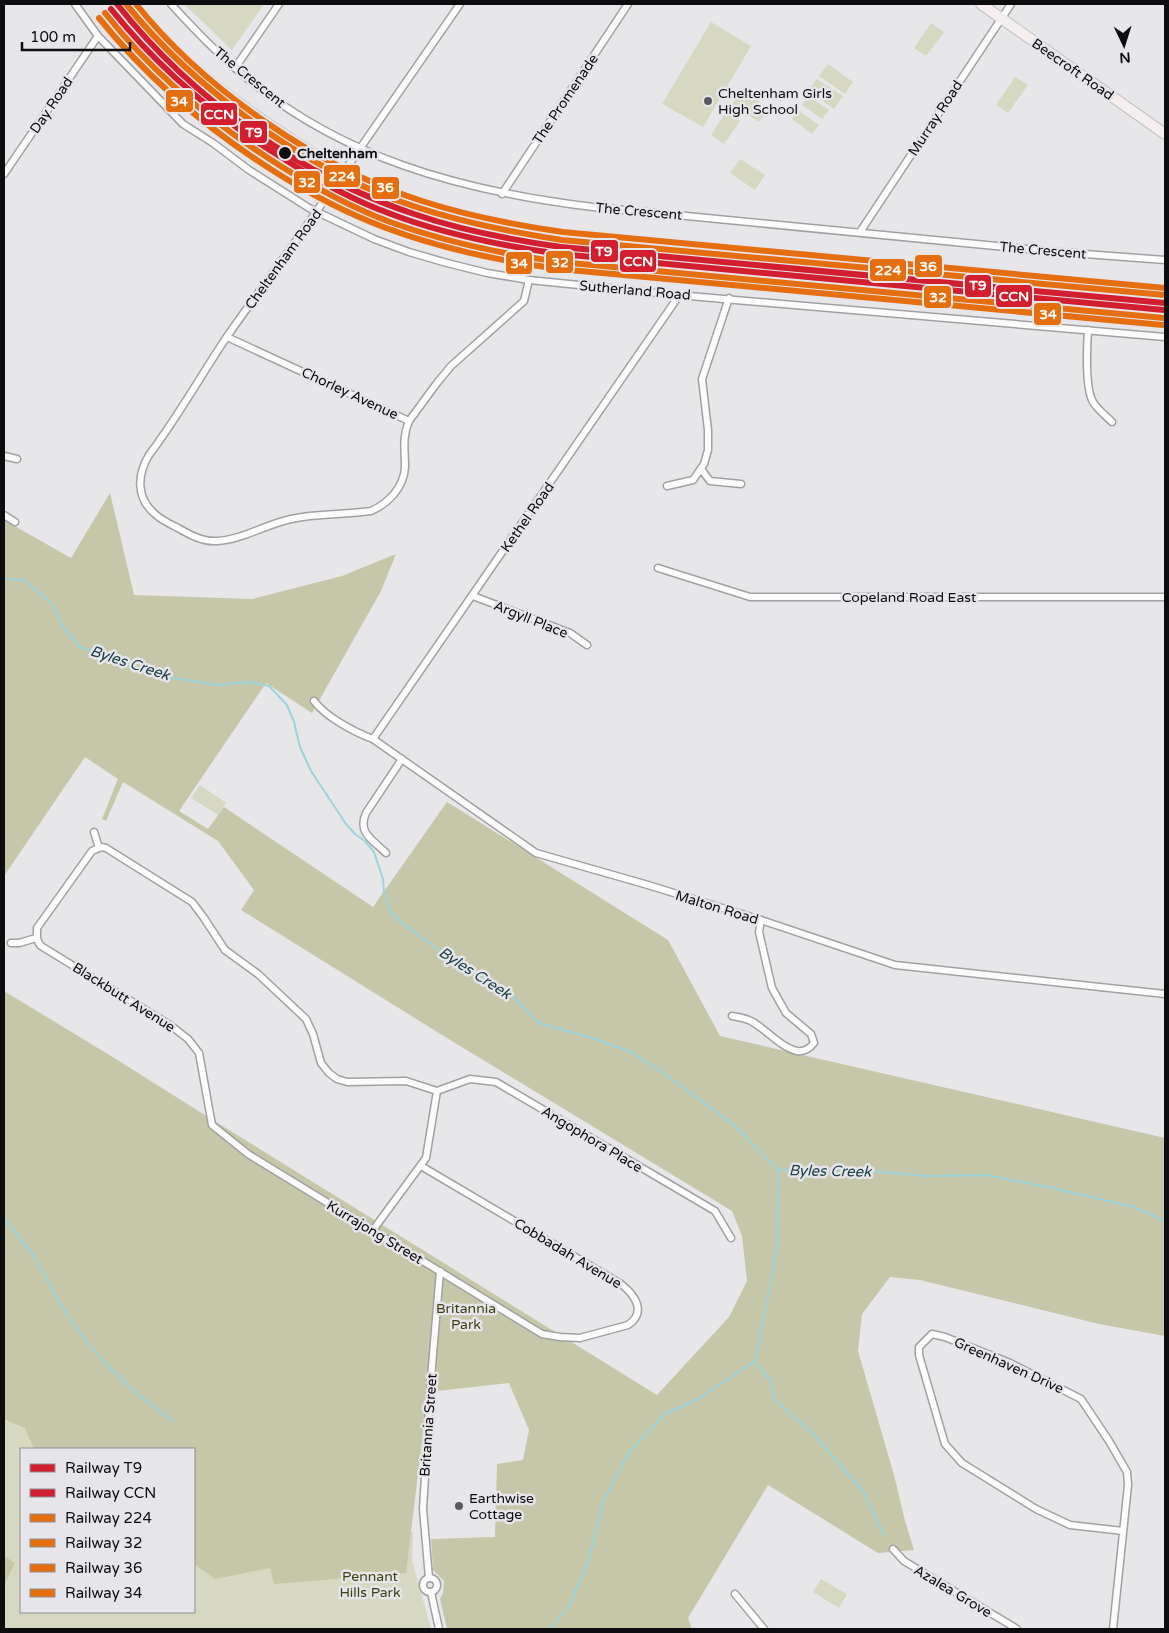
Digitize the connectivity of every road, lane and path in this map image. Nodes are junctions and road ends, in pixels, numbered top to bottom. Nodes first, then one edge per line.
1 (75, 4) edge
2 (171, 4) edge
3 (279, 4) edge
4 (460, 4) edge
5 (628, 4) edge
6 (980, 4) edge
7 (1011, 4) edge
8 (1001, 18) junction
9 (98, 36) junction
10 (235, 68) junction
11 (1165, 134) edge
12 (360, 149) junction
13 (4, 174) edge
14 (502, 194) junction
15 (317, 212) junction
16 (860, 232) junction
17 (1165, 260) edge
18 (529, 280) junction
19 (678, 295) junction
20 (729, 298) junction
21 (1088, 330) junction
22 (227, 337) junction
23 (1165, 337) edge
24 (409, 421) junction
25 (1112, 422) dead end
26 (4, 456) edge
27 (17, 458) dead end
28 (701, 469) junction
29 (741, 484) dead end
30 (668, 486) dead end
31 (4, 515) edge
32 (14, 522) dead end
33 (658, 568) dead end
34 (473, 596) junction
35 (1165, 597) edge
36 (587, 645) dead end
37 (314, 701) dead end
38 (373, 739) junction
39 (402, 759) junction
40 (94, 832) dead end
41 (98, 848) junction
42 (386, 853) dead end
43 (761, 920) junction
44 (36, 938) junction
45 (11, 943) dead end
46 (1165, 994) edge
47 (732, 1016) dead end
48 (437, 1091) junction
49 (212, 1125) joint
50 (421, 1166) junction
51 (374, 1230) junction
52 (731, 1238) dead end
53 (440, 1271) junction
54 (542, 1334) joint
55 (1123, 1532) junction
56 (893, 1549) dead end
57 (735, 1594) dead end
58 (439, 1629) edge
59 (764, 1629) edge
60 (1017, 1629) edge
61 (1113, 1629) edge

1 - 9 street, Sutherland Road
2 - 10 street, The Crescent
3 - 10 street
4 - 12 street, Cheltenham Road
5 - 14 street, The Promenade
6 - 8 main road, Beecroft Road
7 - 8 street, Murray Road
8 - 11 main road, Beecroft Road
8 - 16 street, Murray Road
9 - 13 street, Day Road
9 - 15 street, Sutherland Road
10 - 12 street, The Crescent
12 - 14 street, The Crescent
12 - 15 street, Cheltenham Road, bridge
14 - 16 street, The Crescent
15 - 18 street, Sutherland Road
15 - 22 street, Cheltenham Road
16 - 17 street, The Crescent
18 - 19 street, Sutherland Road
18 - 24 street, Chorley Avenue
19 - 20 street, Sutherland Road
19 - 34 street, Kethel Road
20 - 21 street, Sutherland Road
20 - 28 street
21 - 23 street, Sutherland Road
21 - 25 street
22 - 24 street, Chorley Avenue
22 - 24 street, Cheltenham Road
26 - 27 street
28 - 29 street
28 - 30 street
31 - 32 street
33 - 35 street, Copeland Road East
34 - 36 street, Argyll Place
34 - 38 street, Kethel Road
37 - 38 street, Malton Road
38 - 39 street, Malton Road
39 - 42 street
39 - 43 street, Malton Road
40 - 41 street
41 - 44 street
41 - 48 street
43 - 46 street, Malton Road
43 - 47 street
44 - 45 street
44 - 49 street, Blackbutt Avenue
48 - 50 street
48 - 52 street, Angophora Place
49 - 51 street, Kurrajong Street
50 - 51 street
50 - 54 street, Cobbadah Avenue
51 - 53 street, Kurrajong Street
53 - 54 street, Kurrajong Street
53 - 58 street, Britannia Street
55 - 55 street, Greenhaven Drive
55 - 61 street, Greenhaven Drive
56 - 60 street, Azalea Grove
57 - 59 street

